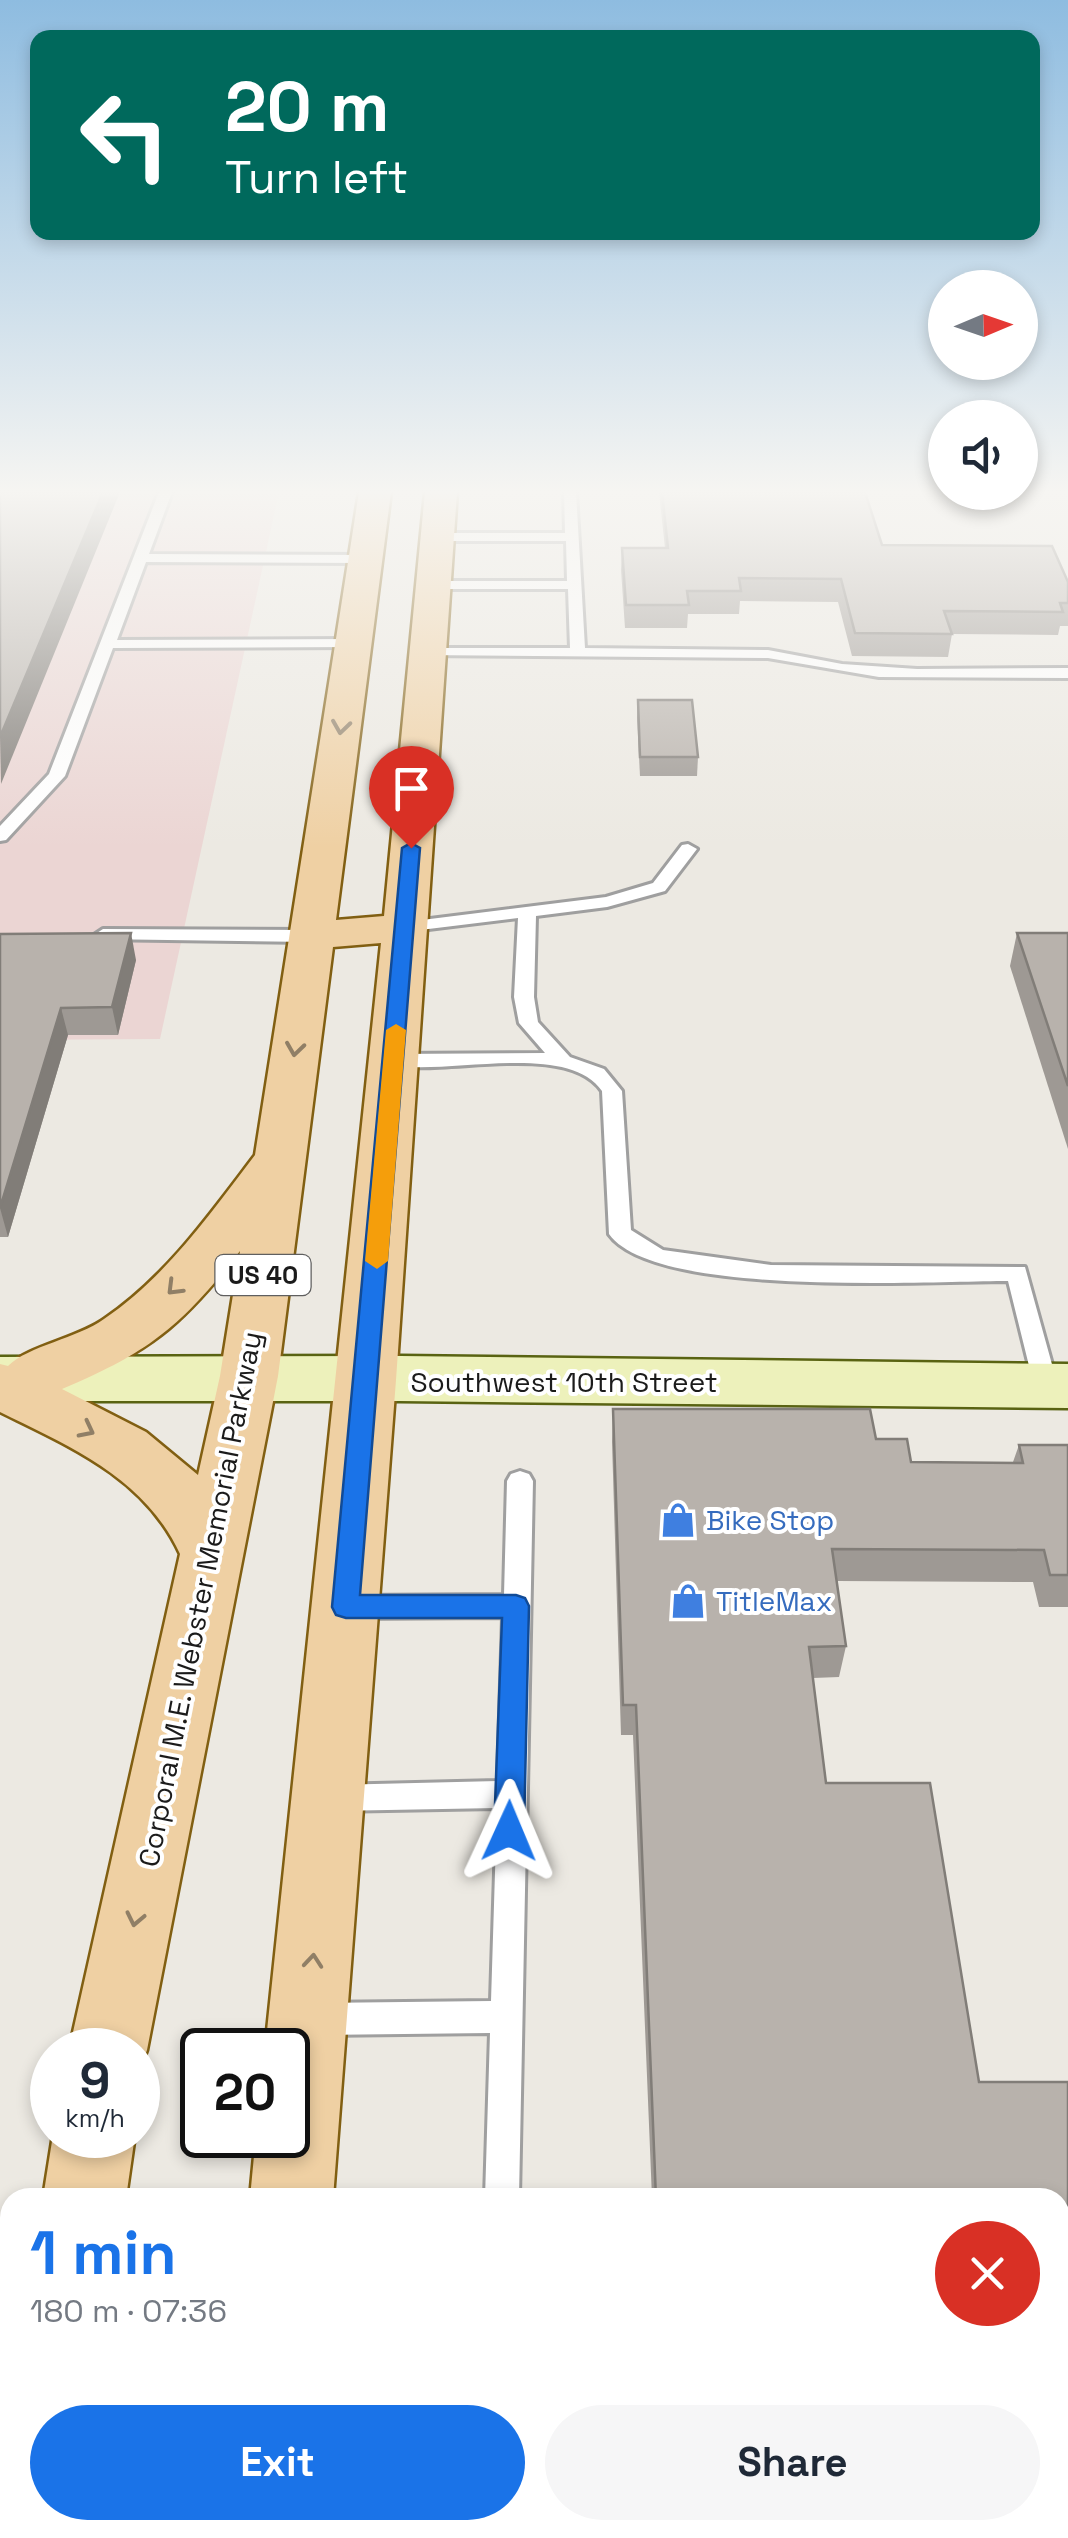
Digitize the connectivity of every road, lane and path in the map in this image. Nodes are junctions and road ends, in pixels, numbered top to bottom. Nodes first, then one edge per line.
1 (121, 610) edge
2 (358, 610) edge
3 (431, 610) edge
4 (576, 610) edge
5 (353, 643) junction
6 (108, 644) junction
7 (428, 652) junction
8 (578, 652) junction
9 (1068, 672) edge
10 (0, 812) edge
11 (22, 813) junction
12 (0, 836) edge
13 (688, 849) dead end
14 (527, 912) junction
15 (404, 927) junction
16 (78, 935) edge
17 (312, 936) junction
18 (393, 1060) junction
19 (566, 1064) junction
20 (280, 1159) junction
21 (249, 1376) junction
22 (367, 1380) junction
23 (10, 1381) edge
24 (1057, 1386) edge
25 (520, 1481) dead end
26 (212, 1553) junction
27 (516, 1606) junction
28 (346, 1607) junction
29 (510, 1794) junction
30 (328, 1798) junction
31 (505, 2017) junction
32 (308, 2019) junction
33 (113, 2028) edge
34 (90, 2158) edge
35 (86, 2188) edge
36 (292, 2188) edge
37 (502, 2188) edge

1 - 6 lane
2 - 5 main road, Corporal M.E. Webster Memorial Parkway / US 40
3 - 7 main road
4 - 8 lane
5 - 6 lane
5 -> 17 main road, Corporal M.E. Webster Memorial Parkway / US 40
6 - 11 lane
7 - 8 lane
7 - 15 main road
8 - 9 lane
10 - 11 lane
11 - 12 lane
13 - 14 lane
14 - 15 lane
14 - 19 lane
15 - 17 main road
15 - 18 main road
16 - 17 lane
17 -> 20 main road, Corporal M.E. Webster Memorial Parkway / US 40
18 - 19 lane
18 - 22 main road
19 - 24 lane
20 - 21 main road, Corporal M.E. Webster Memorial Parkway / US 40
20 -> 23 main road
21 - 22 street, Southwest 10th Street
21 - 23 street, Southwest 10th Street
21 - 26 main road, Corporal M.E. Webster Memorial Parkway / US 40
22 - 24 street, Southwest 10th Street
22 - 28 main road
23 -> 26 main road
25 - 27 lane
26 -> 33 main road, Corporal M.E. Webster Memorial Parkway / US 40
27 - 28 lane
27 - 29 lane
28 - 30 main road
29 - 30 lane
29 - 31 lane
32 -> 30 main road
31 - 32 lane
31 - 37 lane
32 - 36 main road
34 - 35 main road

